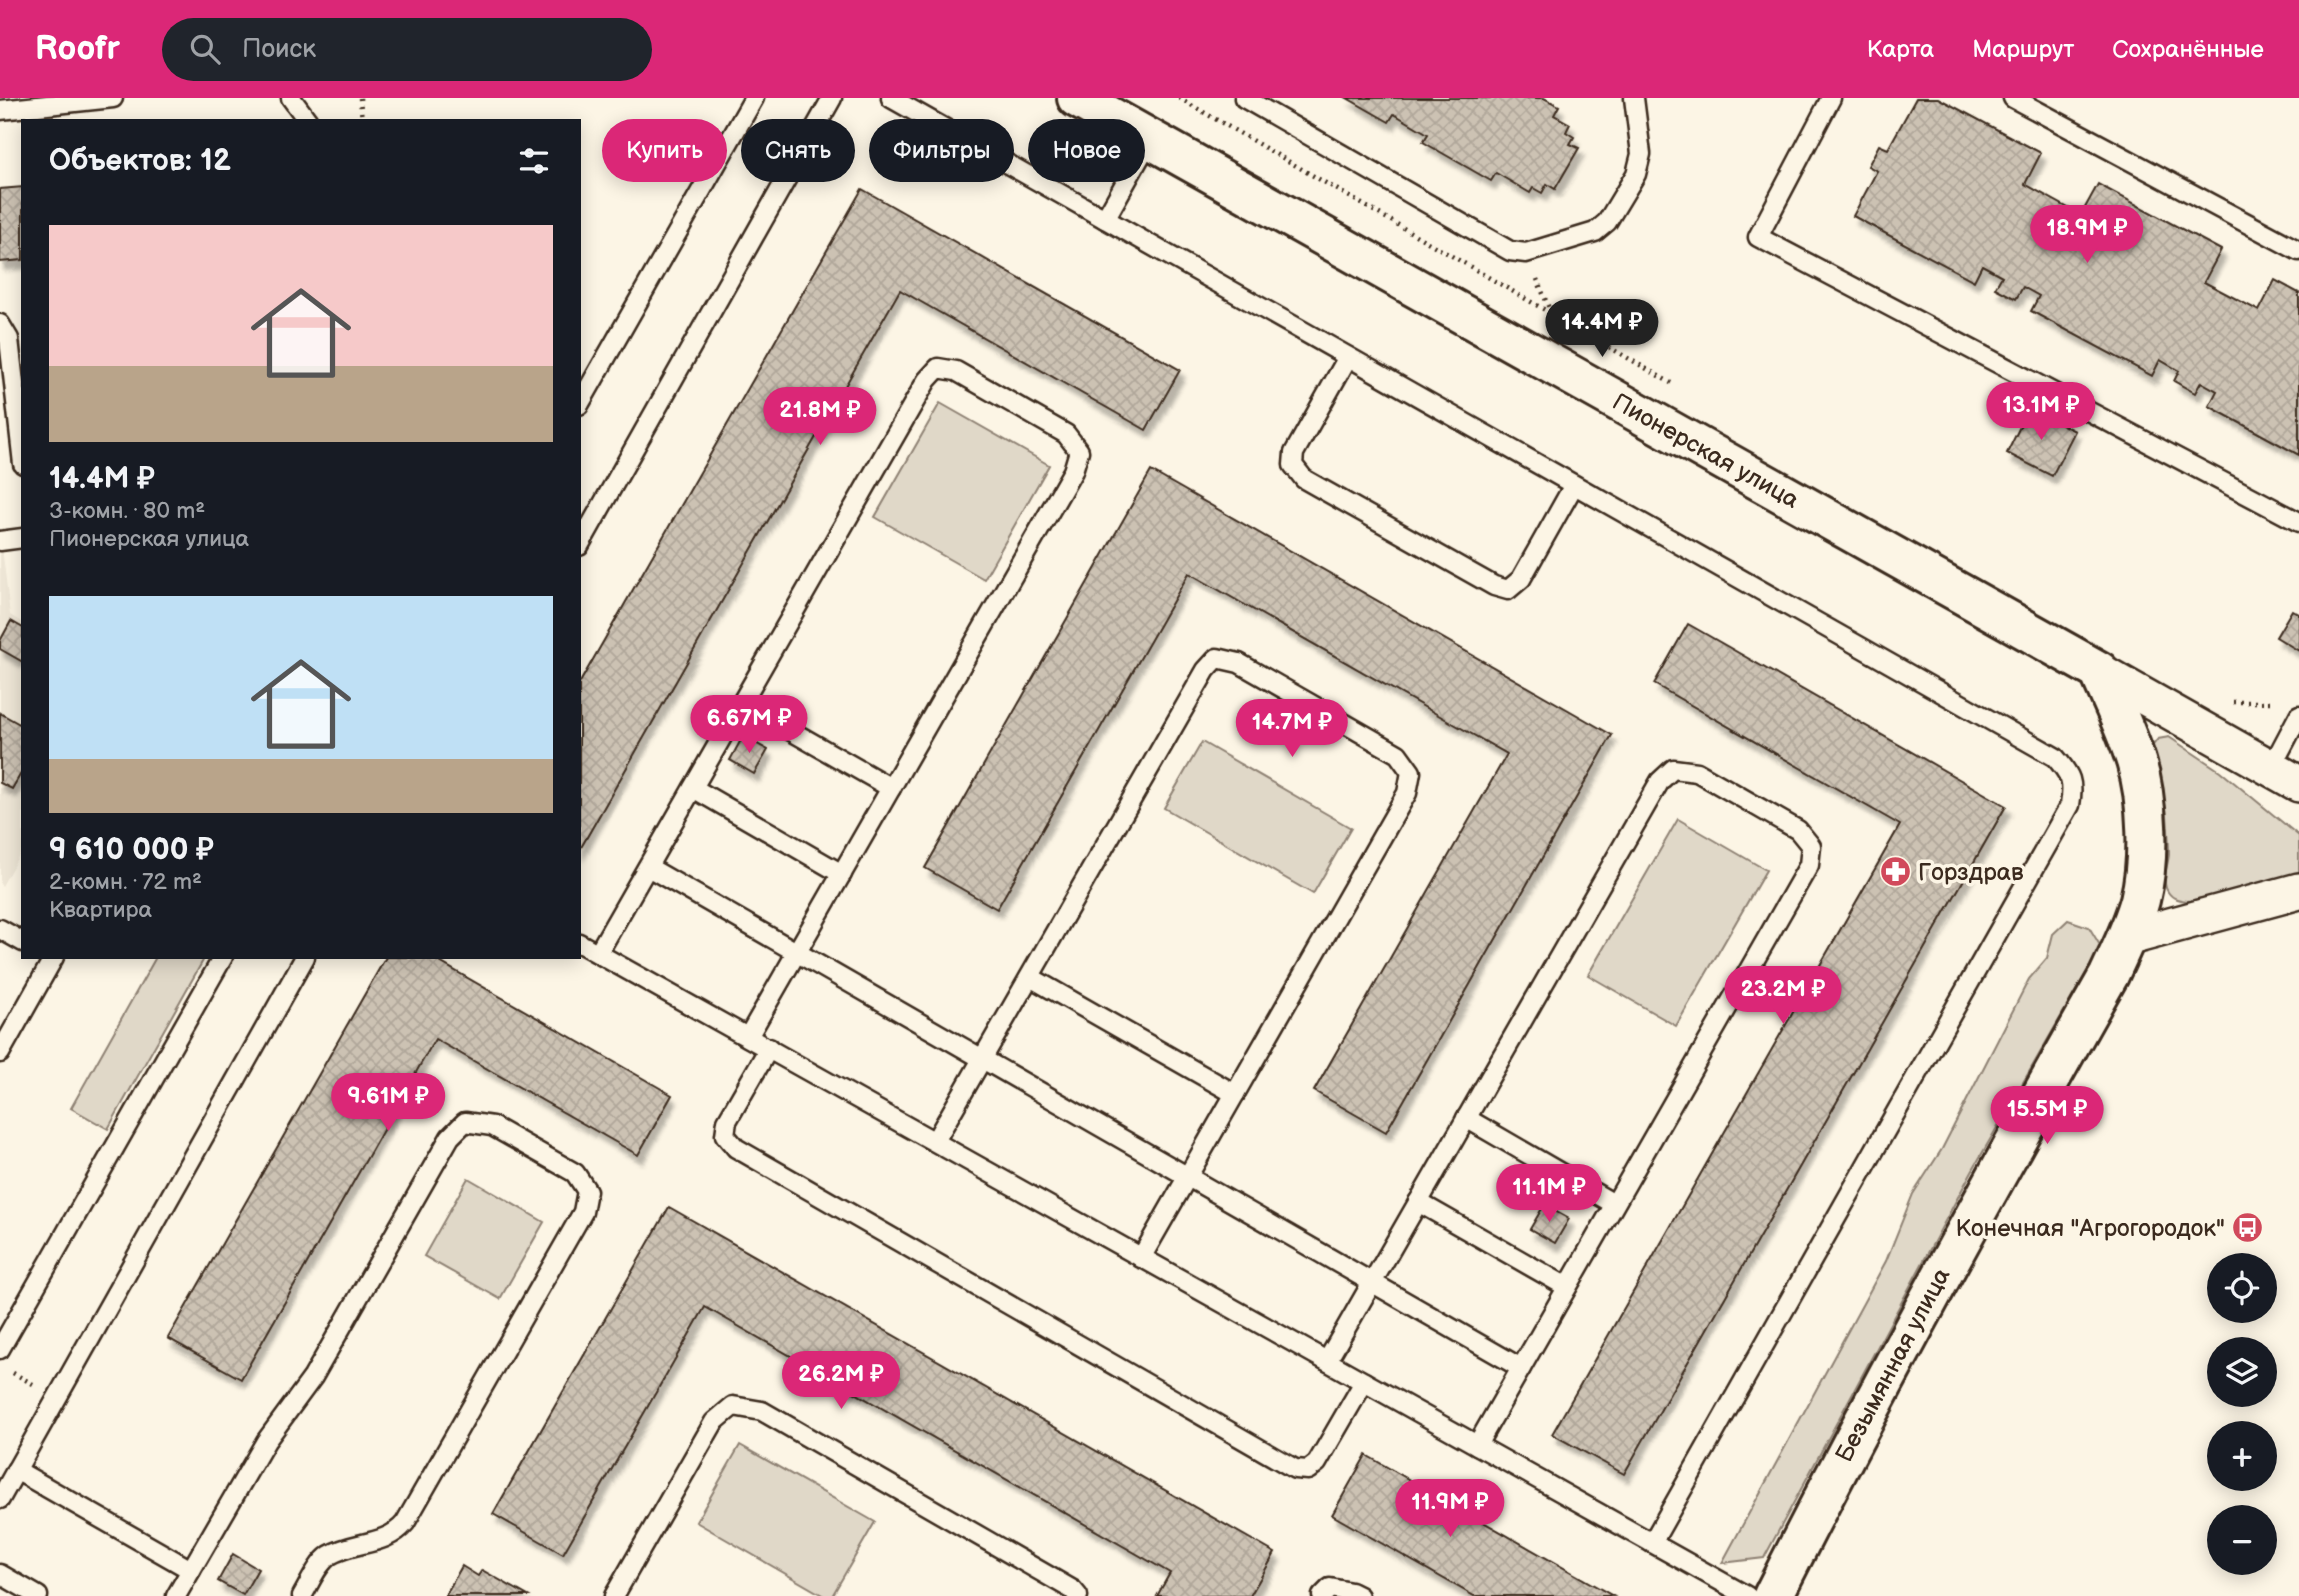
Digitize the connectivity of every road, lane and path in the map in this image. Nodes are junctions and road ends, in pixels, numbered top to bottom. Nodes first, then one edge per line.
1 (113, 98) edge
2 (291, 98) edge
3 (360, 98) edge
4 (754, 98) edge
5 (832, 98) edge
6 (891, 98) edge
7 (1077, 98) edge
8 (1244, 98) edge
9 (1634, 98) edge
10 (1831, 98) edge
11 (2013, 98) edge
12 (0, 110) edge
13 (307, 119) edge
14 (362, 119) edge
15 (1150, 139) junction
16 (1105, 219) junction
17 (2299, 251) edge
18 (1525, 253) junction
19 (1552, 313) dead end
20 (0, 324) edge
21 (1348, 357) junction
22 (581, 401) edge
23 (21, 446) edge
24 (1574, 485) junction
25 (2299, 523) edge
26 (21, 538) edge
27 (0, 541) edge
28 (581, 541) edge
29 (2099, 671) junction
30 (742, 703) junction
31 (2299, 715) edge
32 (2285, 776) edge
33 (891, 788) junction
34 (693, 789) junction
35 (648, 867) junction
36 (842, 874) junction
37 (2299, 891) edge
38 (0, 929) edge
39 (2126, 938) junction
40 (21, 941) edge
41 (581, 944) edge
42 (797, 952) junction
43 (598, 953) junction
44 (51, 959) edge
45 (222, 959) edge
46 (304, 959) edge
47 (1030, 977) junction
48 (748, 1037) junction
49 (769, 1048) junction
50 (0, 1053) edge
51 (983, 1059) junction
52 (1235, 1094) junction
53 (1466, 1118) junction
54 (935, 1141) junction
55 (1188, 1177) junction
56 (1418, 1202) junction
57 (1614, 1204) junction
58 (1141, 1258) junction
59 (1372, 1282) junction
60 (1567, 1287) junction
61 (0, 1349) edge
62 (1327, 1361) junction
63 (1521, 1368) junction
64 (11, 1372) dead end
65 (1364, 1382) junction
66 (57, 1398) junction
67 (1477, 1445) junction
68 (16, 1470) junction
69 (0, 1499) edge
70 (1652, 1543) junction
71 (191, 1570) junction
72 (0, 1574) edge
73 (38, 1596) edge
74 (176, 1596) edge
75 (302, 1596) edge
76 (614, 1596) edge
77 (1078, 1596) edge
78 (1322, 1596) edge
79 (1359, 1596) edge
80 (1747, 1596) edge
81 (1773, 1596) edge

1 - 12 lane
2 - 13 lane
3 - 14 path
4 - 22 lane
5 - 28 lane
6 - 16 lane
7 - 15 street, Пионерская улица
8 - 18 lane
9 - 18 lane
10 - 25 lane
11 - 17 lane
15 - 16 lane
15 - 29 street, Пионерская улица
16 - 21 lane
18 - 19 path
20 - 23 lane
21 - 24 lane
21 - 24 lane
24 - 70 lane
26 - 27 lane
29 - 32 street, Пионерская улица
29 - 39 street, Безымянная улица
30 - 33 lane
30 - 33 lane
30 - 34 lane
31 - 32 lane
33 - 36 lane
34 - 35 lane
34 - 36 lane
35 - 42 lane
35 - 43 lane
36 - 42 lane
37 - 39 street
38 - 40 lane
39 - 81 street, Безымянная улица
41 - 43 lane
42 - 48 lane
42 - 51 lane
43 - 48 lane
44 - 50 lane
45 - 61 lane
46 - 66 lane
47 - 51 lane
47 - 52 lane
47 - 52 lane
48 - 49 lane
49 - 54 lane
49 - 65 lane
51 - 54 lane
51 - 55 lane
52 - 55 lane
53 - 56 lane
53 - 57 lane
53 - 57 lane
54 - 58 lane
55 - 58 lane
55 - 59 lane
56 - 59 lane
56 - 60 lane
57 - 60 lane
58 - 62 lane
59 - 62 lane
59 - 63 lane
60 - 63 lane
62 - 65 lane
63 - 67 lane
64 - 66 path
65 - 67 lane
66 - 68 lane
67 - 70 lane
68 - 69 lane
68 - 71 lane
70 - 80 lane
71 - 74 lane
71 - 75 lane
72 - 73 lane
76 - 77 lane
78 - 79 lane

